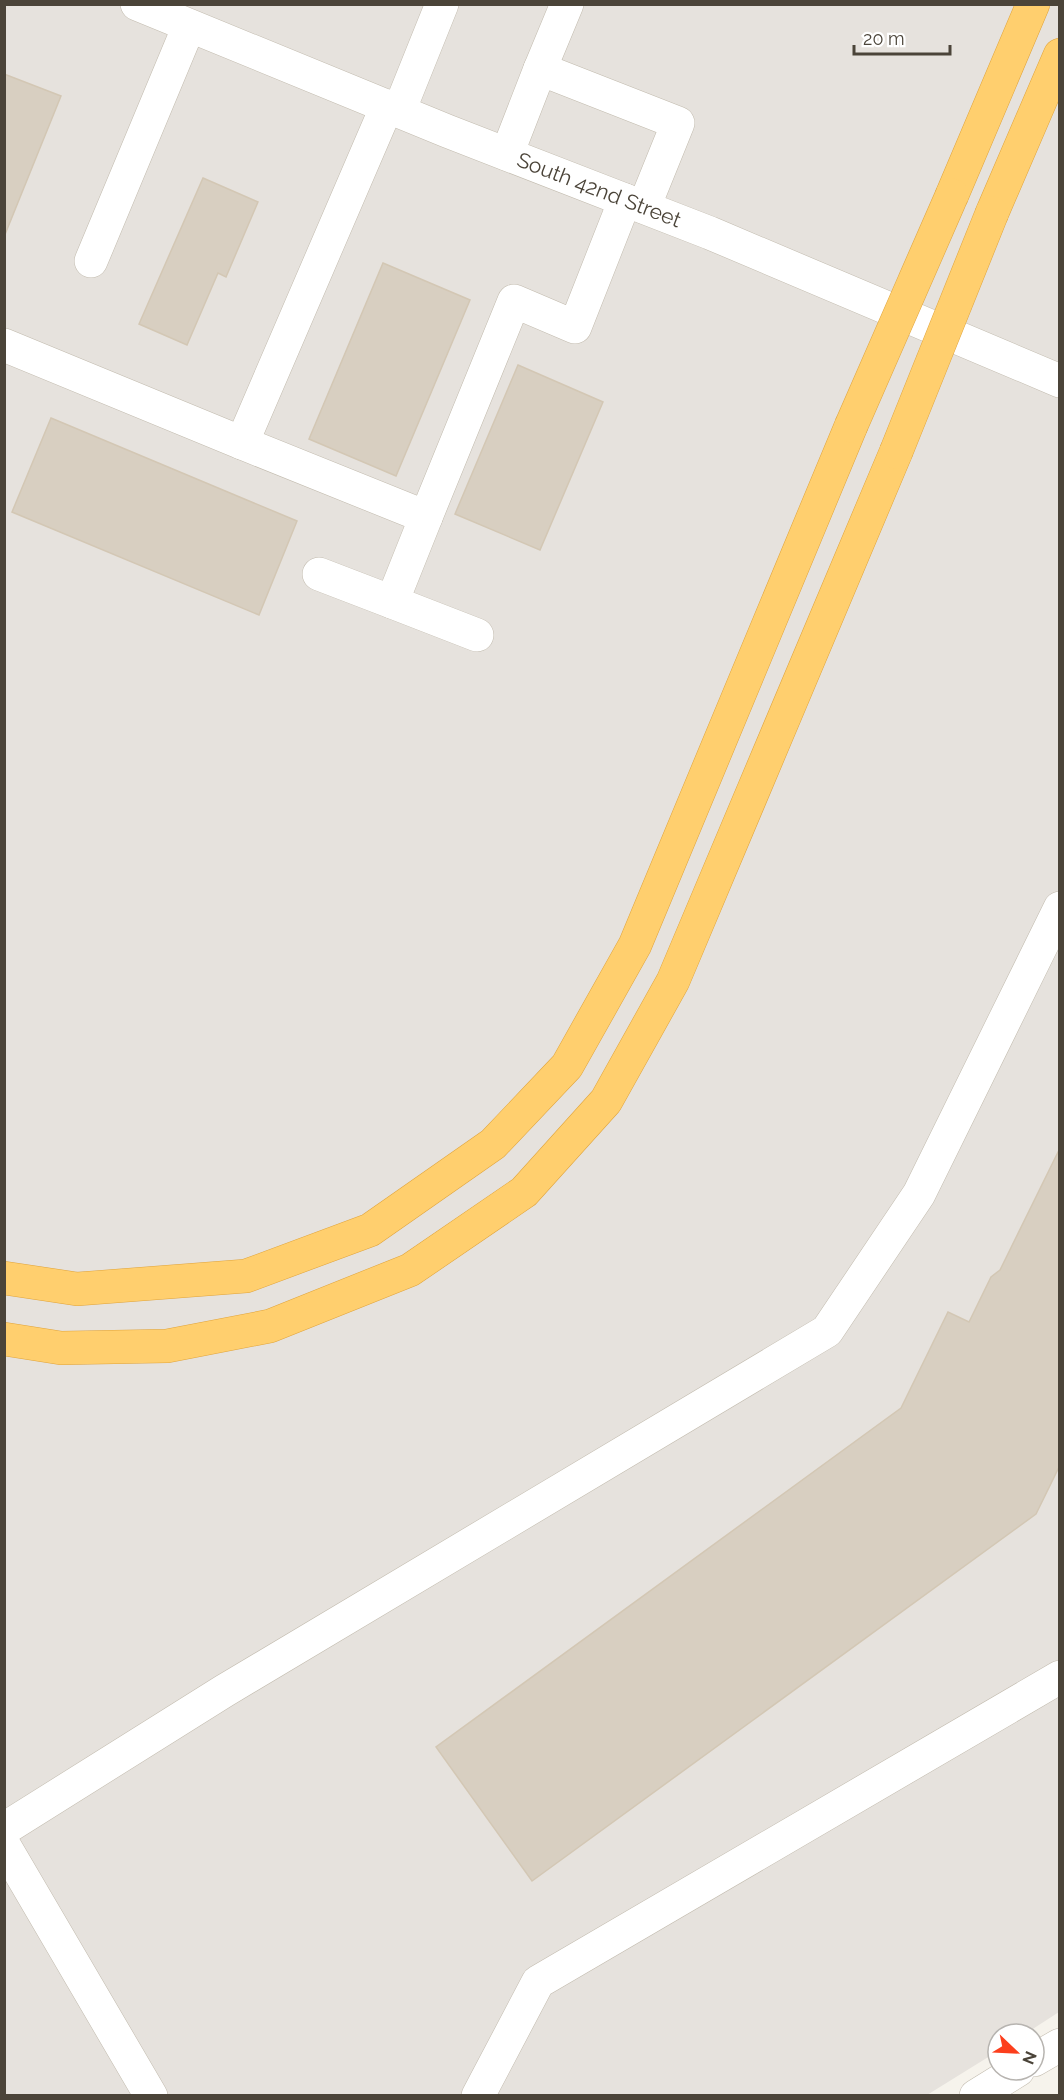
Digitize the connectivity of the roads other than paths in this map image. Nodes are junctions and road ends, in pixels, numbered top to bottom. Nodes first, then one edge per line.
1 (137, 4) edge
2 (442, 4) edge
3 (567, 4) edge
4 (1033, 4) edge
5 (189, 26) junction
6 (1059, 55) edge
7 (540, 69) junction
8 (393, 109) junction
9 (507, 154) junction
10 (634, 204) junction
11 (91, 261) dead end
12 (4, 345) edge
13 (1059, 381) edge
14 (242, 443) junction
15 (426, 517) junction
16 (319, 574) dead end
17 (392, 602) junction
18 (477, 635) dead end
19 (1059, 908) edge
20 (4, 1278) edge
21 (4, 1338) edge
22 (1059, 1677) edge
23 (4, 1829) edge
24 (4, 1845) edge
25 (1059, 2045) edge
26 (1046, 2053) edge
27 (999, 2082) edge
28 (151, 2096) edge
29 (478, 2096) edge
30 (976, 2096) edge

1 - 5 street, South 42nd Street
2 - 8 street
3 - 7 street
4 - 20 highway, bridge
5 - 8 street, South 42nd Street
5 - 11 street
6 - 21 highway, bridge
7 - 9 street
7 - 10 street
8 - 9 street, South 42nd Street
8 - 14 street
9 - 10 street, South 42nd Street
10 - 13 street, South 42nd Street
10 - 15 street
12 - 14 street
14 - 15 street
15 - 17 street
16 - 17 street
17 - 18 street
19 - 23 street
22 - 29 street
24 - 28 street
25 - 26 street
27 - 30 street

